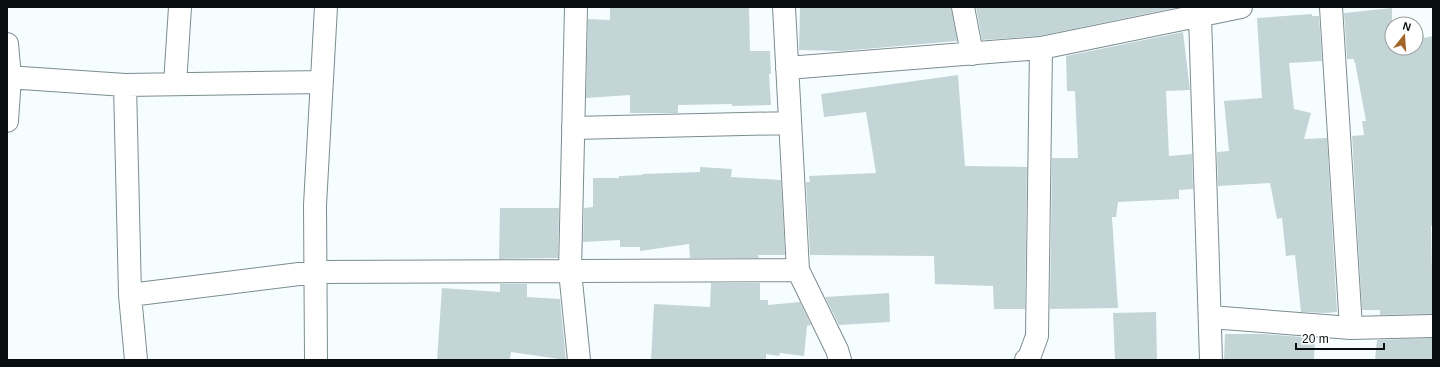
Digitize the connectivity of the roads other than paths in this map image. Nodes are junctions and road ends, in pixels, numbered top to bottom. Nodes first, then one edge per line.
1 (180, 7) edge
2 (326, 7) edge
3 (576, 7) edge
4 (784, 7) edge
5 (963, 7) edge
6 (1242, 7) edge
7 (1331, 7) edge
8 (1200, 16) junction
9 (7, 44) edge
10 (1040, 48) junction
11 (972, 54) junction
12 (787, 68) junction
13 (9, 77) edge
14 (322, 82) junction
15 (175, 84) junction
16 (125, 85) junction
17 (7, 121) edge
18 (790, 123) junction
19 (573, 128) junction
20 (798, 270) junction
21 (570, 271) junction
22 (316, 272) junction
23 (130, 295) junction
24 (1210, 317) junction
25 (1433, 326) edge
26 (1351, 328) junction
27 (136, 360) edge
28 (316, 360) edge
29 (578, 360) edge
30 (840, 360) edge
31 (1026, 360) edge
32 (1211, 360) edge

1 - 15 street
2 - 14 street
3 - 19 street
4 - 12 street
5 - 11 street
6 - 8 street
7 - 26 street
8 - 10 street
8 - 24 street
9 - 13 street
10 - 11 street
10 - 31 street
11 - 12 street
12 - 18 street
13 - 16 street
13 - 17 street
14 - 15 street
14 - 22 street
15 - 16 street
16 - 23 street
18 - 19 street
18 - 20 street
19 - 21 street
20 - 21 street
20 - 30 street
21 - 22 street
21 - 29 street
22 - 23 street
22 - 28 street
23 - 27 street
24 - 26 street
24 - 32 street
25 - 26 street

